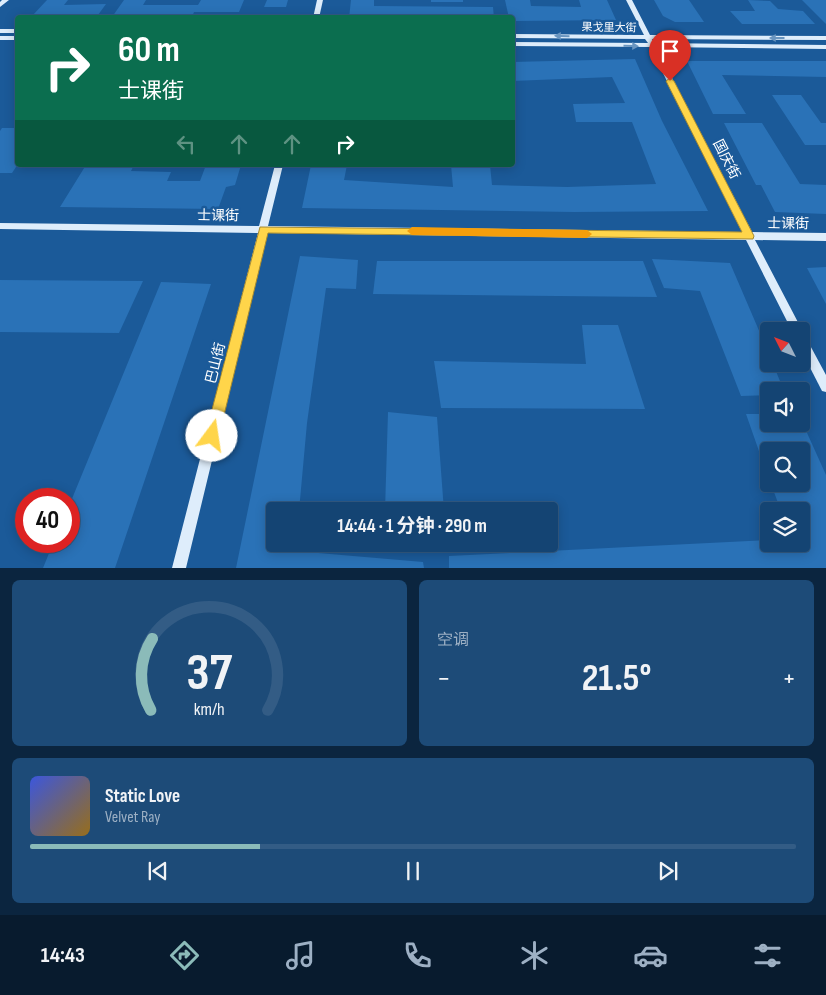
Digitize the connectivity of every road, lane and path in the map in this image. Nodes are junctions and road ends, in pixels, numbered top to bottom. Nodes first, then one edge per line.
1 (6, 0) edge
2 (320, 0) edge
3 (629, 0) edge
4 (0, 6) edge
5 (317, 15) edge
6 (0, 31) edge
7 (15, 31) edge
8 (515, 36) edge
9 (0, 38) edge
10 (15, 38) edge
11 (648, 38) junction
12 (826, 38) edge
13 (515, 44) edge
14 (653, 46) junction
15 (826, 47) edge
16 (278, 167) edge
17 (0, 226) edge
18 (263, 229) junction
19 (749, 236) junction
20 (826, 237) edge
21 (792, 322) edge
22 (810, 357) edge
23 (826, 388) edge
24 (179, 568) edge

1 - 4 street
2 - 5 street
3 - 11 street, 国庆街
6 - 7 street
11 -> 8 street, 果戈里大街
9 - 10 street
12 -> 11 street, 果戈里大街
11 - 14 street, 国庆街
13 -> 14 street, 果戈里大街
14 - 15 street, 果戈里大街
14 - 19 street, 国庆街
16 - 18 street, 巴山街
17 - 18 street, 士课街
18 - 19 street, 士课街
18 - 24 street, 巴山街
19 - 20 street, 士课街
19 - 21 street, 国庆街
22 - 23 street

